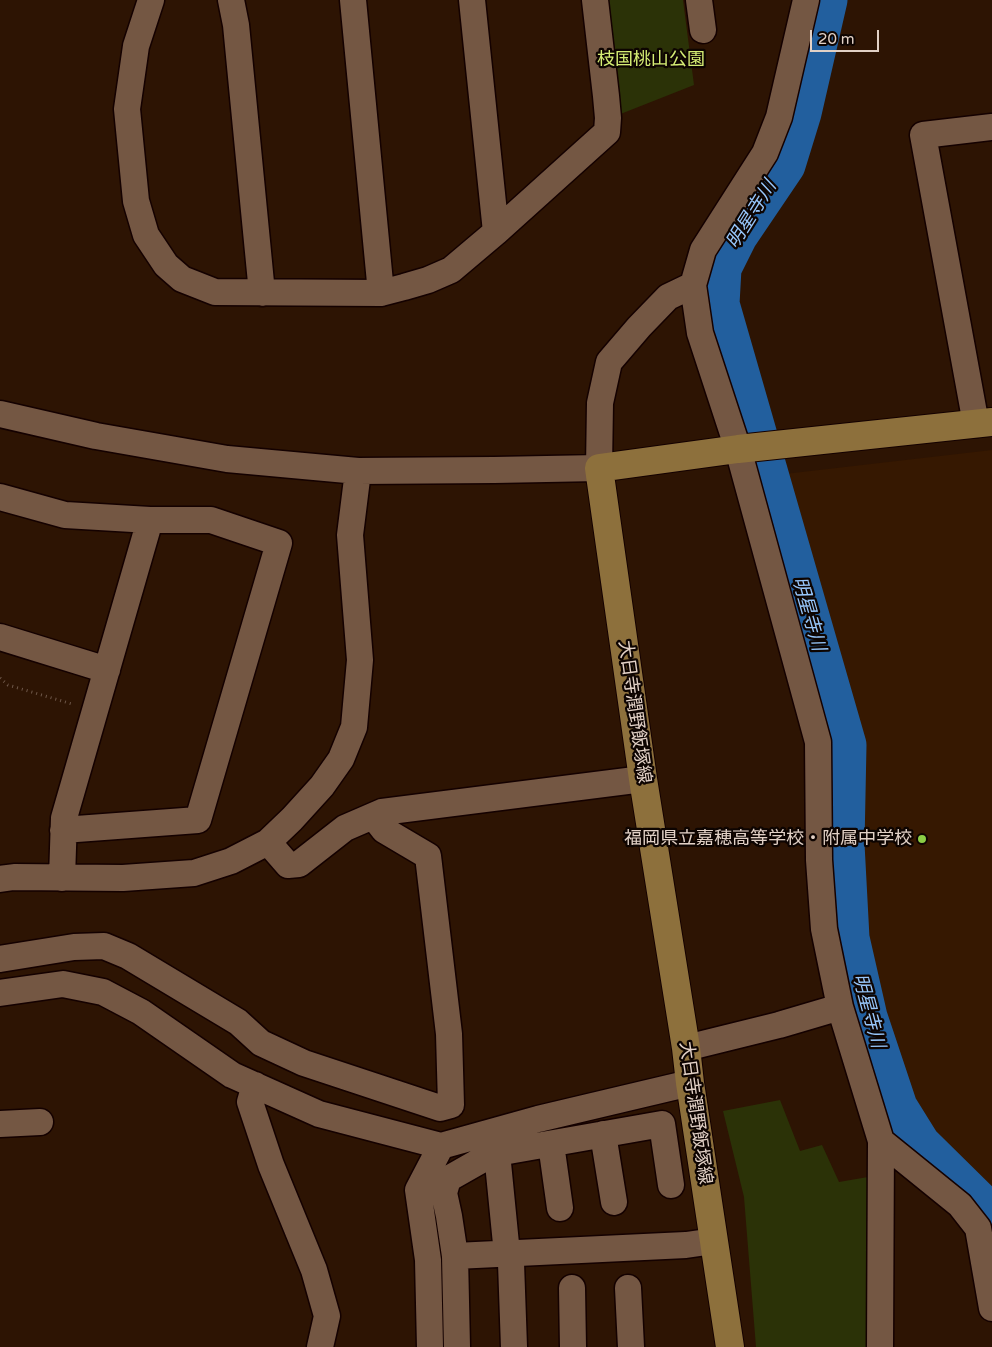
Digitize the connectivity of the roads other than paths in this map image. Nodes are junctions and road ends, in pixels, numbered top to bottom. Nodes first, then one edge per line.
1 (151, 0) edge
2 (231, 0) edge
3 (353, 0) edge
4 (472, 0) edge
5 (595, 0) edge
6 (698, 0) edge
7 (806, 0) edge
8 (703, 30) dead end
9 (992, 127) edge
10 (496, 232) junction
11 (693, 285) junction
12 (262, 293) junction
13 (381, 293) junction
14 (0, 414) edge
15 (984, 423) edge
16 (738, 449) junction
17 (600, 468) junction
18 (358, 471) junction
19 (0, 497) edge
20 (150, 520) junction
21 (0, 637) edge
22 (107, 670) junction
23 (643, 779) junction
24 (373, 816) junction
25 (63, 830) junction
26 (268, 842) junction
27 (62, 878) junction
28 (0, 879) edge
29 (0, 958) edge
30 (0, 992) edge
31 (840, 1007) junction
32 (686, 1048) junction
33 (690, 1083) junction
34 (255, 1084) junction
35 (40, 1122) dead end
36 (0, 1124) edge
37 (603, 1134) junction
38 (881, 1141) junction
39 (551, 1144) junction
40 (441, 1146) junction
41 (497, 1153) junction
42 (671, 1185) dead end
43 (614, 1202) dead end
44 (560, 1208) dead end
45 (714, 1241) junction
46 (507, 1254) junction
47 (456, 1256) junction
48 (572, 1288) dead end
49 (628, 1288) dead end
50 (992, 1308) edge
51 (320, 1347) edge
52 (430, 1347) edge
53 (457, 1347) edge
54 (514, 1347) edge
55 (573, 1347) edge
56 (631, 1347) edge
57 (730, 1347) edge
58 (880, 1347) edge

1 - 12 street
2 - 12 street
3 - 13 street
4 - 10 street
5 - 10 street
6 - 8 street
7 - 11 street
9 - 15 street
10 - 13 street
11 - 16 street
11 - 17 street
12 - 13 street
14 - 18 street
15 - 16 main road
16 - 17 main road
16 - 31 street
17 - 18 street
17 - 23 main road, 大日寺潤野飯塚線
18 - 26 street
19 - 20 street
20 - 22 street
20 - 25 street
21 - 22 street
22 - 25 street
23 - 24 street
23 - 32 main road, 大日寺潤野飯塚線
24 - 26 street
24 - 29 street
25 - 27 street
26 - 27 street
27 - 28 street
30 - 34 street
31 - 32 street
31 - 38 street
32 - 33 main road, 大日寺潤野飯塚線
33 - 40 street
33 - 45 main road, 大日寺潤野飯塚線
34 - 40 street
34 - 51 street
35 - 36 street
37 - 39 street
37 - 42 street
37 - 43 street
38 - 50 street
38 - 58 street
39 - 41 street
39 - 44 street
40 - 52 street
41 - 46 street
41 - 47 street
45 - 46 street
45 - 57 main road, 大日寺潤野飯塚線
46 - 47 street
46 - 54 street
47 - 53 street
48 - 55 street
49 - 56 street

